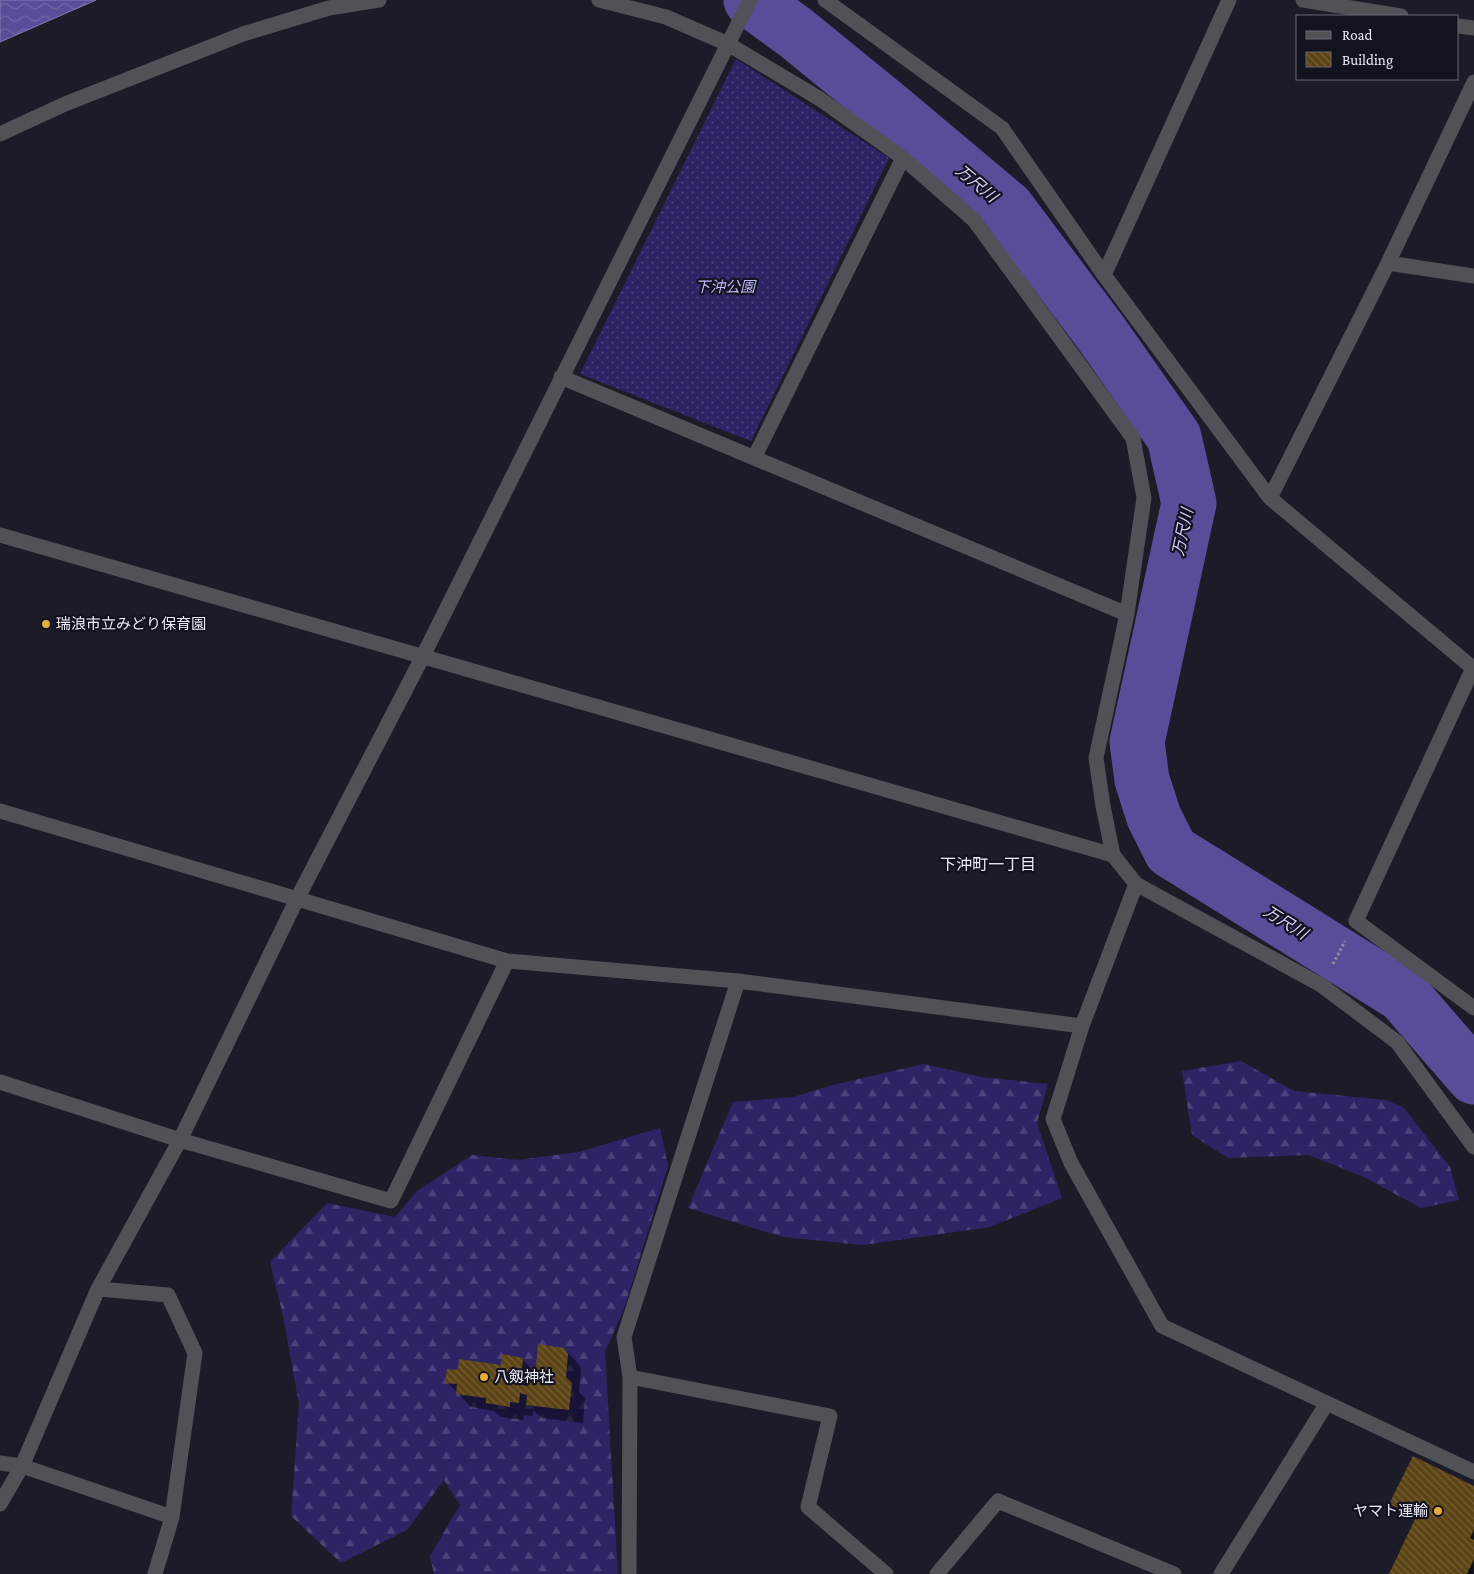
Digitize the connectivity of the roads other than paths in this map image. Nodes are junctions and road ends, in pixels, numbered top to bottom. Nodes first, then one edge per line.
1 (379, 0) edge
2 (600, 0) edge
3 (750, 0) edge
4 (824, 0) edge
5 (1229, 0) edge
6 (1303, 0) edge
7 (1395, 15) edge
8 (1459, 26) edge
9 (1474, 28) edge
10 (728, 44) junction
11 (1474, 82) edge
12 (0, 134) edge
13 (903, 158) junction
14 (1388, 263) junction
15 (1104, 275) junction
16 (1474, 276) edge
17 (561, 377) junction
18 (754, 458) junction
19 (1270, 498) junction
20 (0, 535) edge
21 (1128, 614) junction
22 (423, 656) junction
23 (1474, 668) edge
24 (0, 811) edge
25 (1113, 854) junction
26 (1136, 884) junction
27 (297, 899) junction
28 (507, 961) junction
29 (738, 981) junction
30 (1474, 1008) edge
31 (1082, 1026) junction
32 (0, 1082) edge
33 (180, 1140) junction
34 (1474, 1147) edge
35 (98, 1289) junction
36 (630, 1377) junction
37 (1327, 1403) junction
38 (0, 1463) edge
39 (22, 1466) junction
40 (1474, 1472) edge
41 (0, 1504) edge
42 (172, 1517) junction
43 (155, 1574) edge
44 (629, 1574) edge
45 (886, 1574) edge
46 (937, 1574) edge
47 (1174, 1574) edge
48 (1221, 1574) edge

1 - 12 street
2 - 10 street
3 - 10 street
4 - 15 street
5 - 15 street
6 - 7 street
8 - 9 street
10 - 13 street
10 - 17 street
11 - 14 street
13 - 18 street
13 - 21 street
14 - 16 street
14 - 19 street
15 - 19 street
17 - 18 street
17 - 22 street
18 - 21 street
19 - 23 street
20 - 22 street
21 - 25 street
22 - 25 street
22 - 27 street
23 - 30 street
24 - 27 street
25 - 26 street
26 - 31 street
26 - 34 street
27 - 28 street
27 - 33 street
28 - 29 street
28 - 33 street
29 - 31 street
29 - 36 street
31 - 37 street
32 - 33 street
33 - 35 street
35 - 39 street
35 - 42 street
36 - 44 street
36 - 45 street
37 - 40 street
37 - 48 street
38 - 39 street
39 - 41 street
39 - 42 street
42 - 43 street
46 - 47 street

